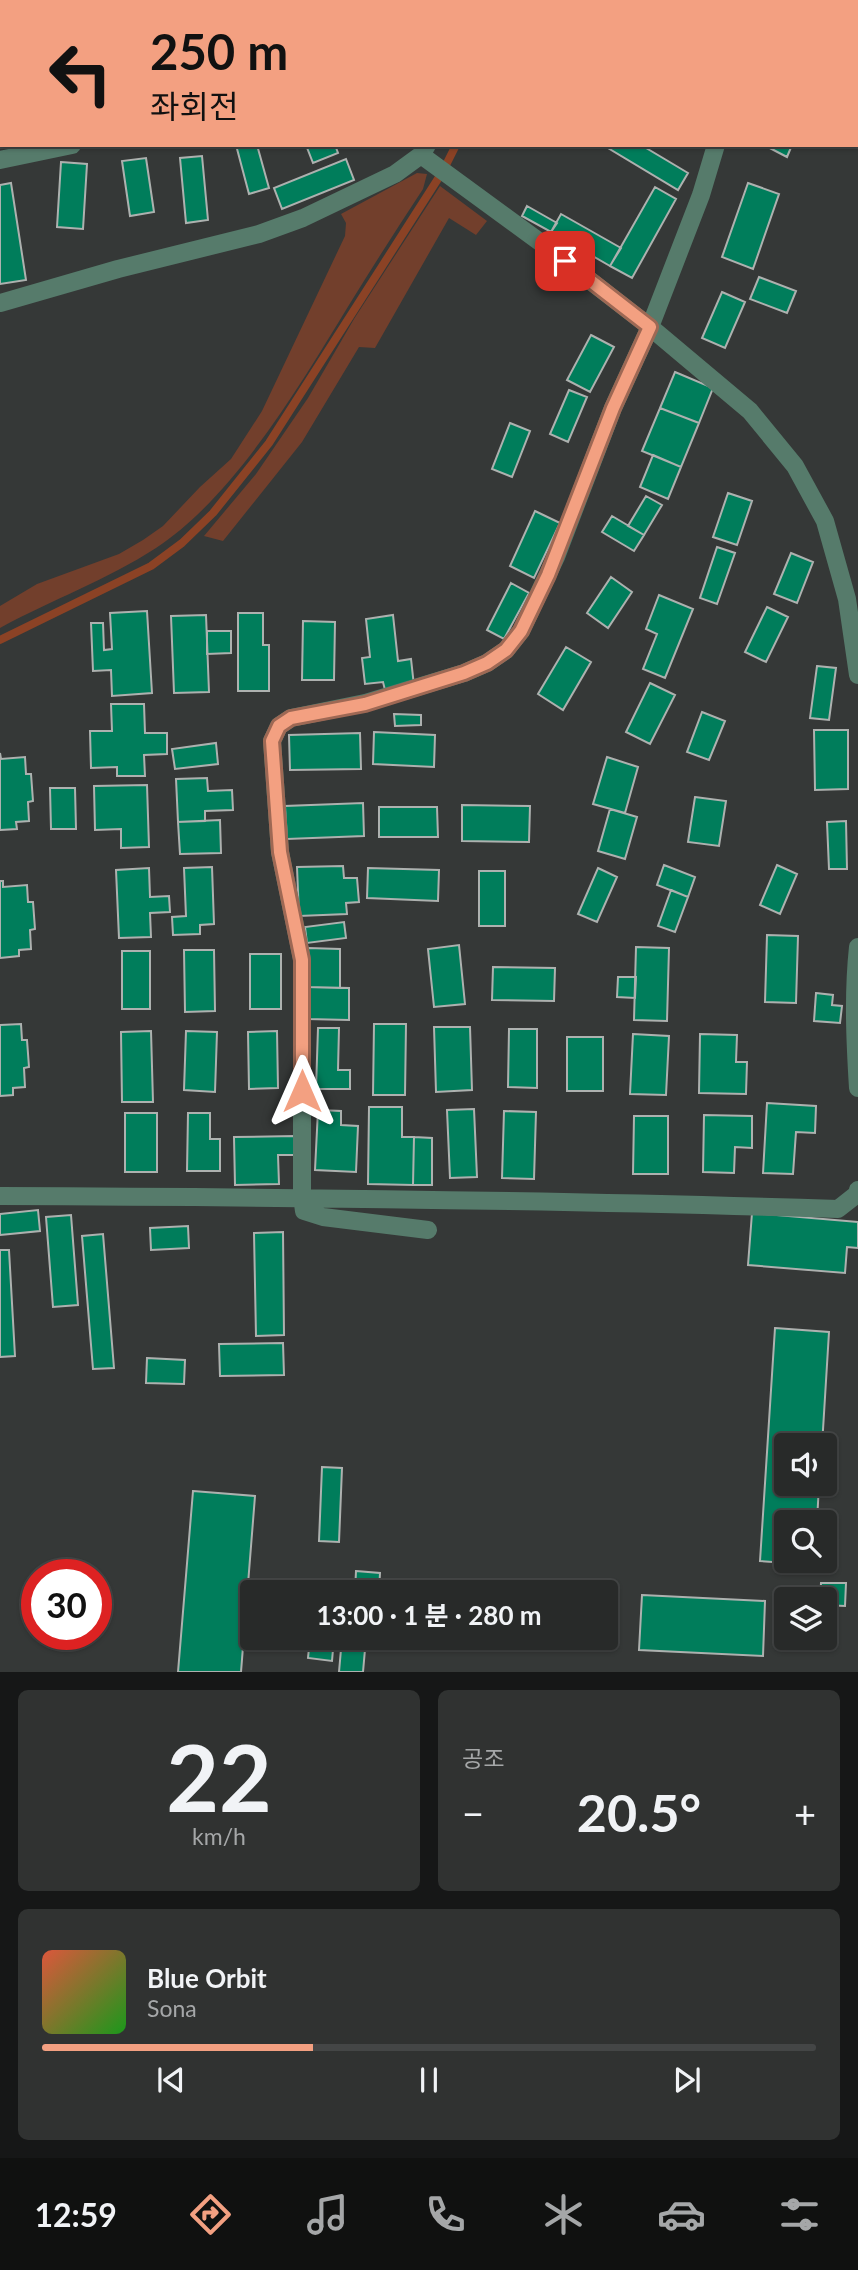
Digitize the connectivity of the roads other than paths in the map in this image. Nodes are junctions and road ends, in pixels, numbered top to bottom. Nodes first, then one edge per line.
1 (62, 147) edge
2 (715, 147) edge
3 (424, 150) edge
4 (0, 160) edge
5 (0, 303) edge
6 (650, 327) junction
7 (858, 675) edge
8 (858, 947) edge
9 (858, 1088) edge
10 (858, 1193) edge
11 (0, 1195) edge
12 (302, 1197) junction
13 (428, 1230) dead end

1 - 4 street
2 - 6 street
3 - 5 street
3 - 6 street
6 - 7 street
6 - 12 street
8 - 9 street
10 - 12 street
11 - 12 street
12 - 13 street

